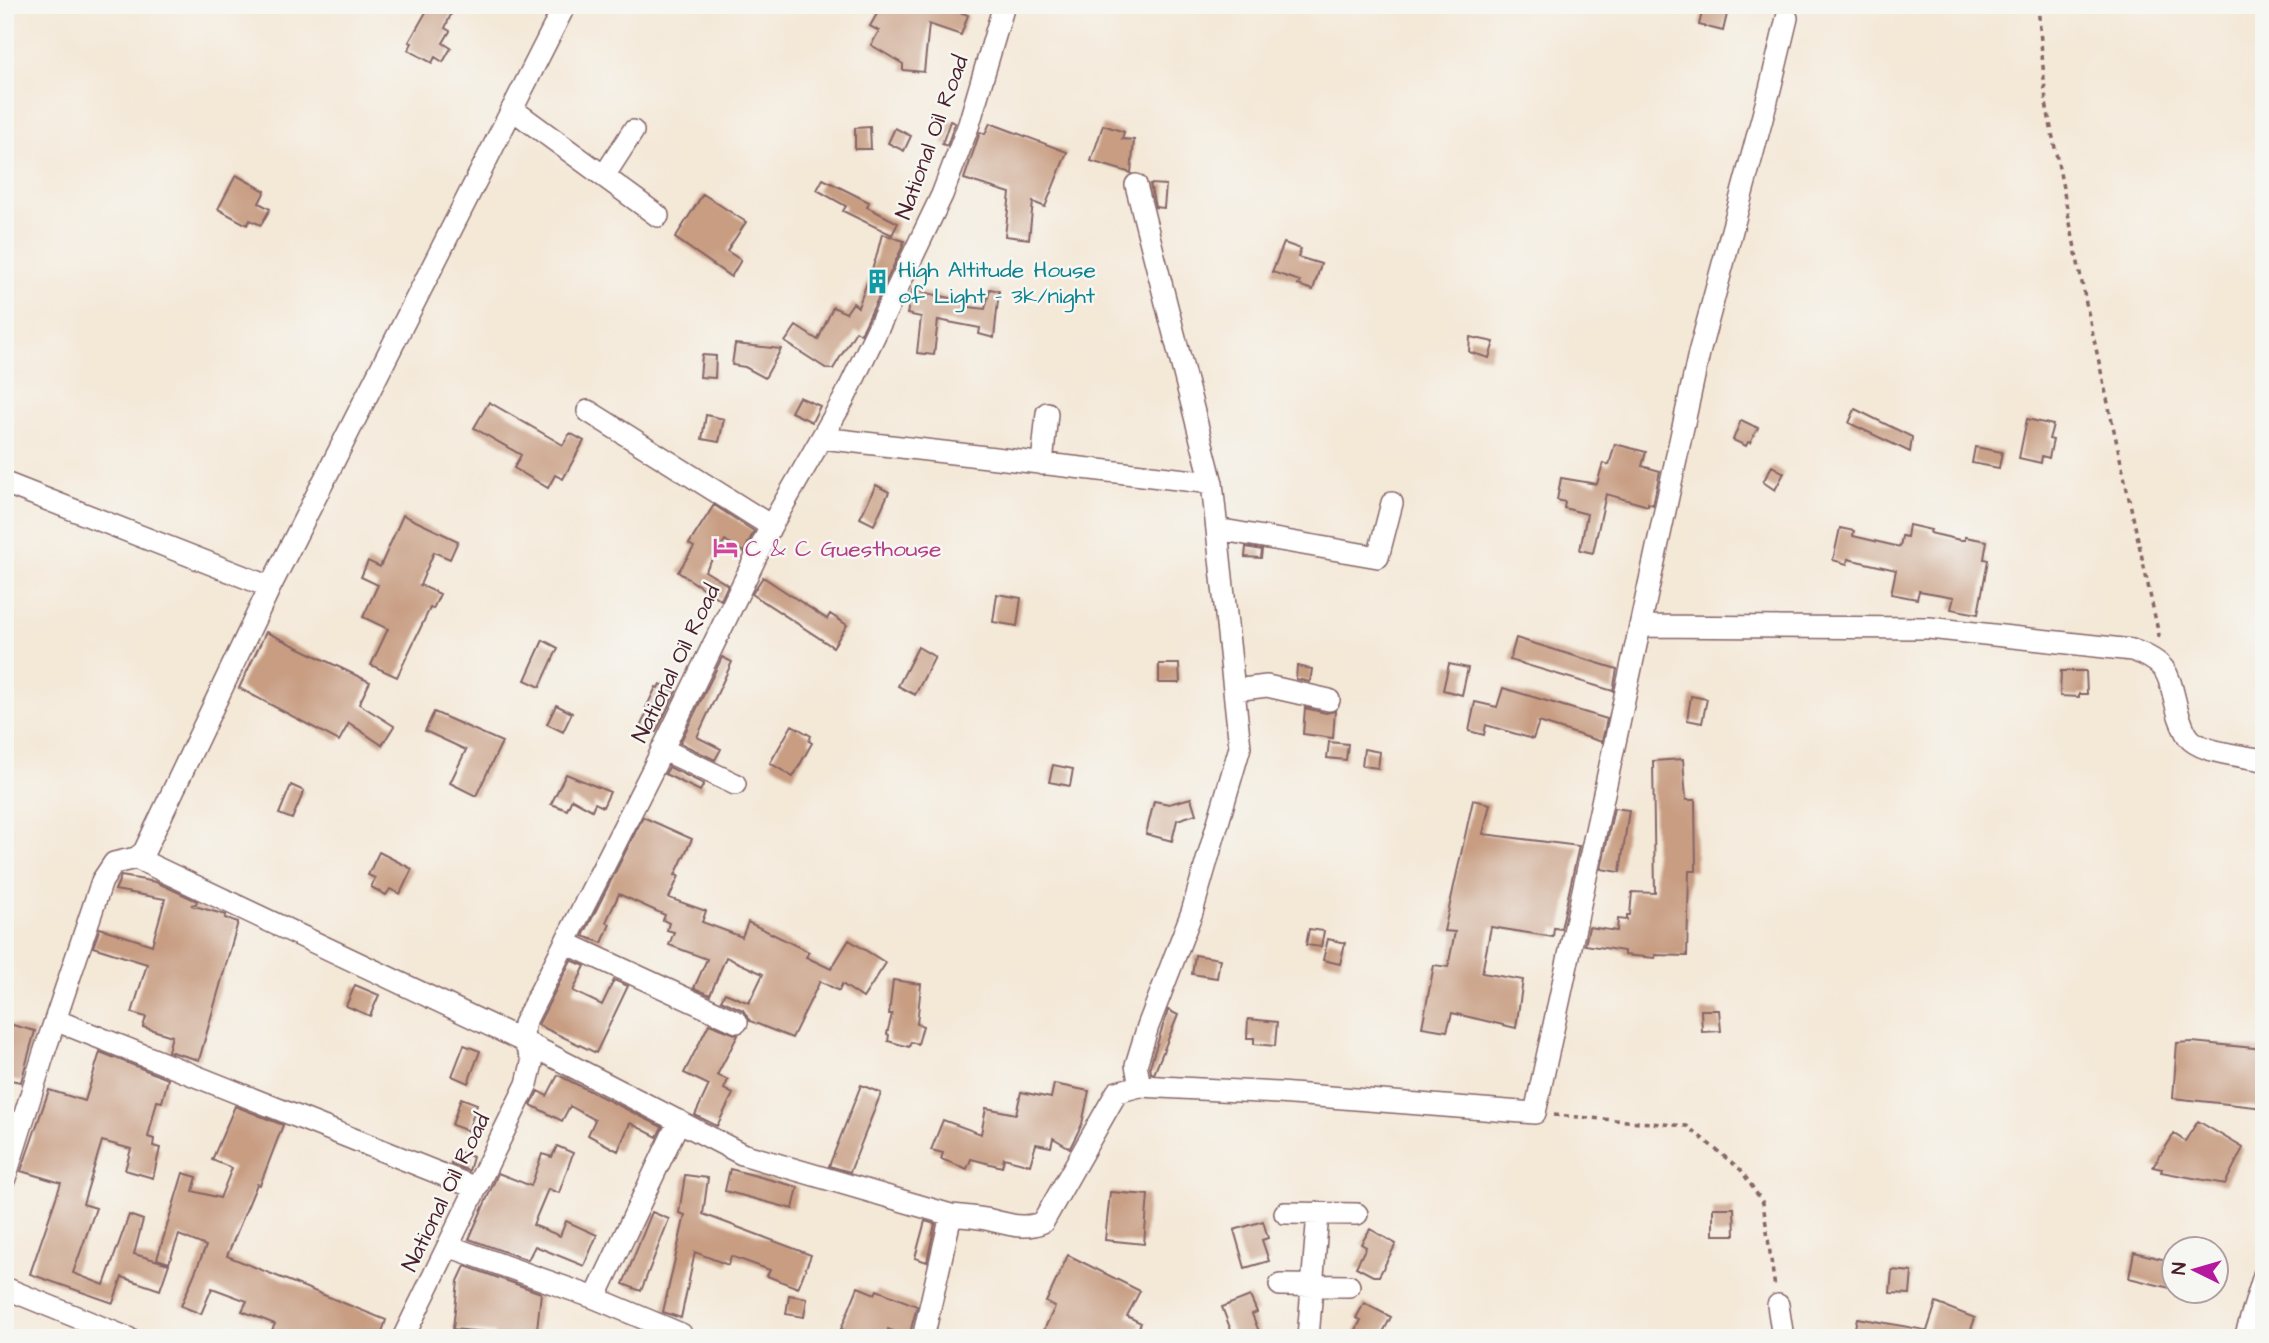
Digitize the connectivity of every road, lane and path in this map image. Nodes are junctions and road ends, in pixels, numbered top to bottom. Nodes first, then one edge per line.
1 (565, 5) edge
2 (1004, 5) edge
3 (2038, 5) edge
4 (2240, 5) edge
5 (2264, 16) edge
6 (1787, 18) dead end
7 (512, 109) junction
8 (633, 131) dead end
9 (604, 176) junction
10 (1136, 185) dead end
11 (658, 216) dead end
12 (588, 411) dead end
13 (1047, 413) dead end
14 (822, 438) junction
15 (1042, 464) junction
16 (5, 483) edge
17 (1212, 483) junction
18 (1392, 503) dead end
19 (771, 526) junction
20 (1217, 529) junction
21 (270, 587) junction
22 (1640, 626) junction
23 (2151, 657) junction
24 (1234, 690) junction
25 (1329, 700) dead end
26 (663, 749) junction
27 (2264, 760) edge
28 (735, 784) dead end
29 (136, 858) junction
30 (566, 943) junction
31 (55, 1020) junction
32 (737, 1022) dead end
33 (523, 1041) junction
34 (1140, 1086) junction
35 (1535, 1114) junction
36 (679, 1121) junction
37 (5, 1178) edge
38 (476, 1188) junction
39 (1285, 1213) dead end
40 (1318, 1213) junction
41 (1357, 1214) dead end
42 (951, 1215) junction
43 (448, 1246) junction
44 (2264, 1275) edge
45 (1280, 1285) dead end
46 (1313, 1285) junction
47 (1349, 1286) dead end
48 (5, 1288) edge
49 (594, 1298) junction
50 (1778, 1305) joint
51 (128, 1338) edge
52 (403, 1338) edge
53 (681, 1338) edge
54 (923, 1338) edge
55 (1308, 1338) edge
56 (1783, 1338) edge
57 (2245, 1338) edge

1 - 7 street
2 - 14 street, National Oil Road
3 - 23 path
4 - 5 path
6 - 22 street
7 - 9 street
7 - 21 street
8 - 9 street
9 - 11 street
10 - 17 street
12 - 19 street
13 - 15 street
14 - 15 street
14 - 19 street, National Oil Road
15 - 17 street
16 - 21 street
17 - 20 street
18 - 20 street
19 - 26 street, National Oil Road
20 - 24 street
21 - 29 street
22 - 23 street
22 - 35 street
23 - 27 street
24 - 25 street
24 - 34 street
26 - 28 street
26 - 30 street, National Oil Road
29 - 31 street
29 - 33 street
30 - 32 street
30 - 33 street, National Oil Road
31 - 37 street
31 - 38 street
33 - 36 street
33 - 38 street, National Oil Road
34 - 35 street
34 - 42 street
35 - 50 path
36 - 42 street
36 - 49 street
38 - 43 street, National Oil Road
39 - 40 street
40 - 41 street
40 - 46 street
42 - 54 street
43 - 49 street
43 - 52 street, National Oil Road
44 - 57 street
45 - 46 street
46 - 47 street
46 - 55 street
48 - 51 street
49 - 53 street
50 - 56 street

